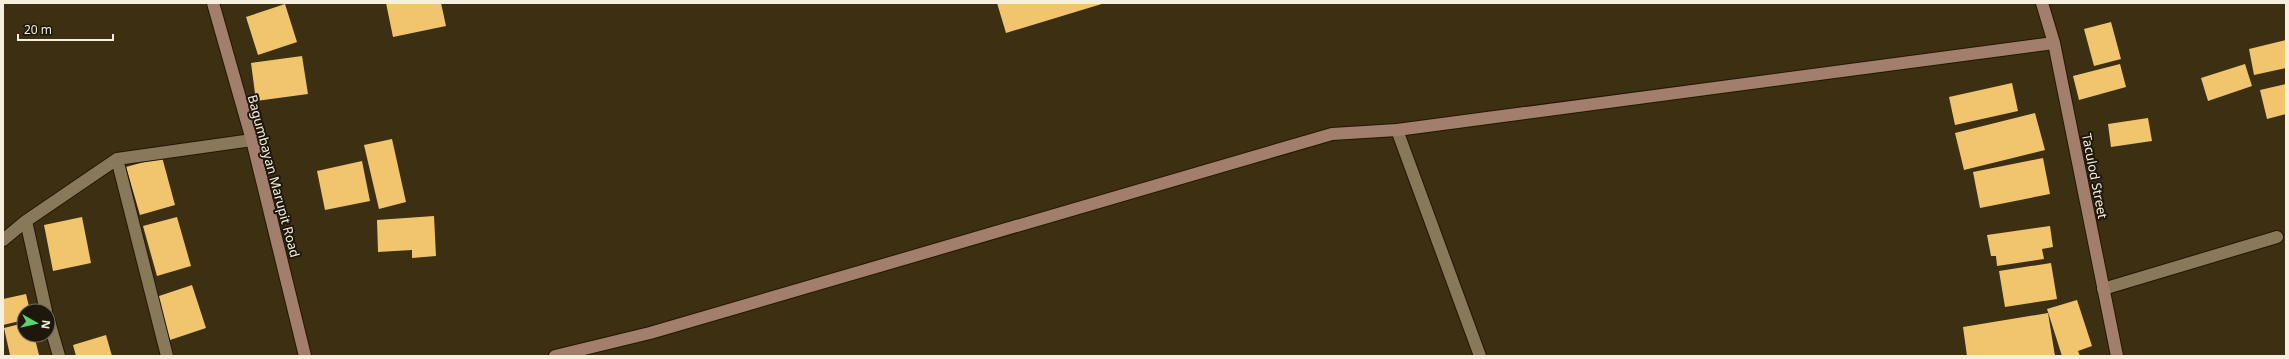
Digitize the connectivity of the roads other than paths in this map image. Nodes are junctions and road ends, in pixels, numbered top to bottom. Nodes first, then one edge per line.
1 (213, 3) edge
2 (2042, 3) edge
3 (2054, 43) junction
4 (1397, 130) junction
5 (252, 140) junction
6 (117, 159) junction
7 (26, 222) junction
8 (2277, 237) dead end
9 (3, 240) edge
10 (2103, 289) junction
11 (44, 303) edge
12 (55, 343) edge
13 (59, 356) edge
14 (167, 356) edge
15 (305, 356) edge
16 (555, 356) edge
17 (1480, 356) edge
18 (2117, 356) edge

1 - 5 street, Bagumbayan Marupit Road
2 - 3 street, Taculod Street
3 - 4 street
3 - 10 street, Taculod Street
4 - 16 street
4 - 17 street
5 - 6 street
5 - 15 street, Bagumbayan Marupit Road
6 - 7 street
6 - 14 street
7 - 9 street
7 - 11 street
8 - 10 street
10 - 18 street, Taculod Street
12 - 13 street

